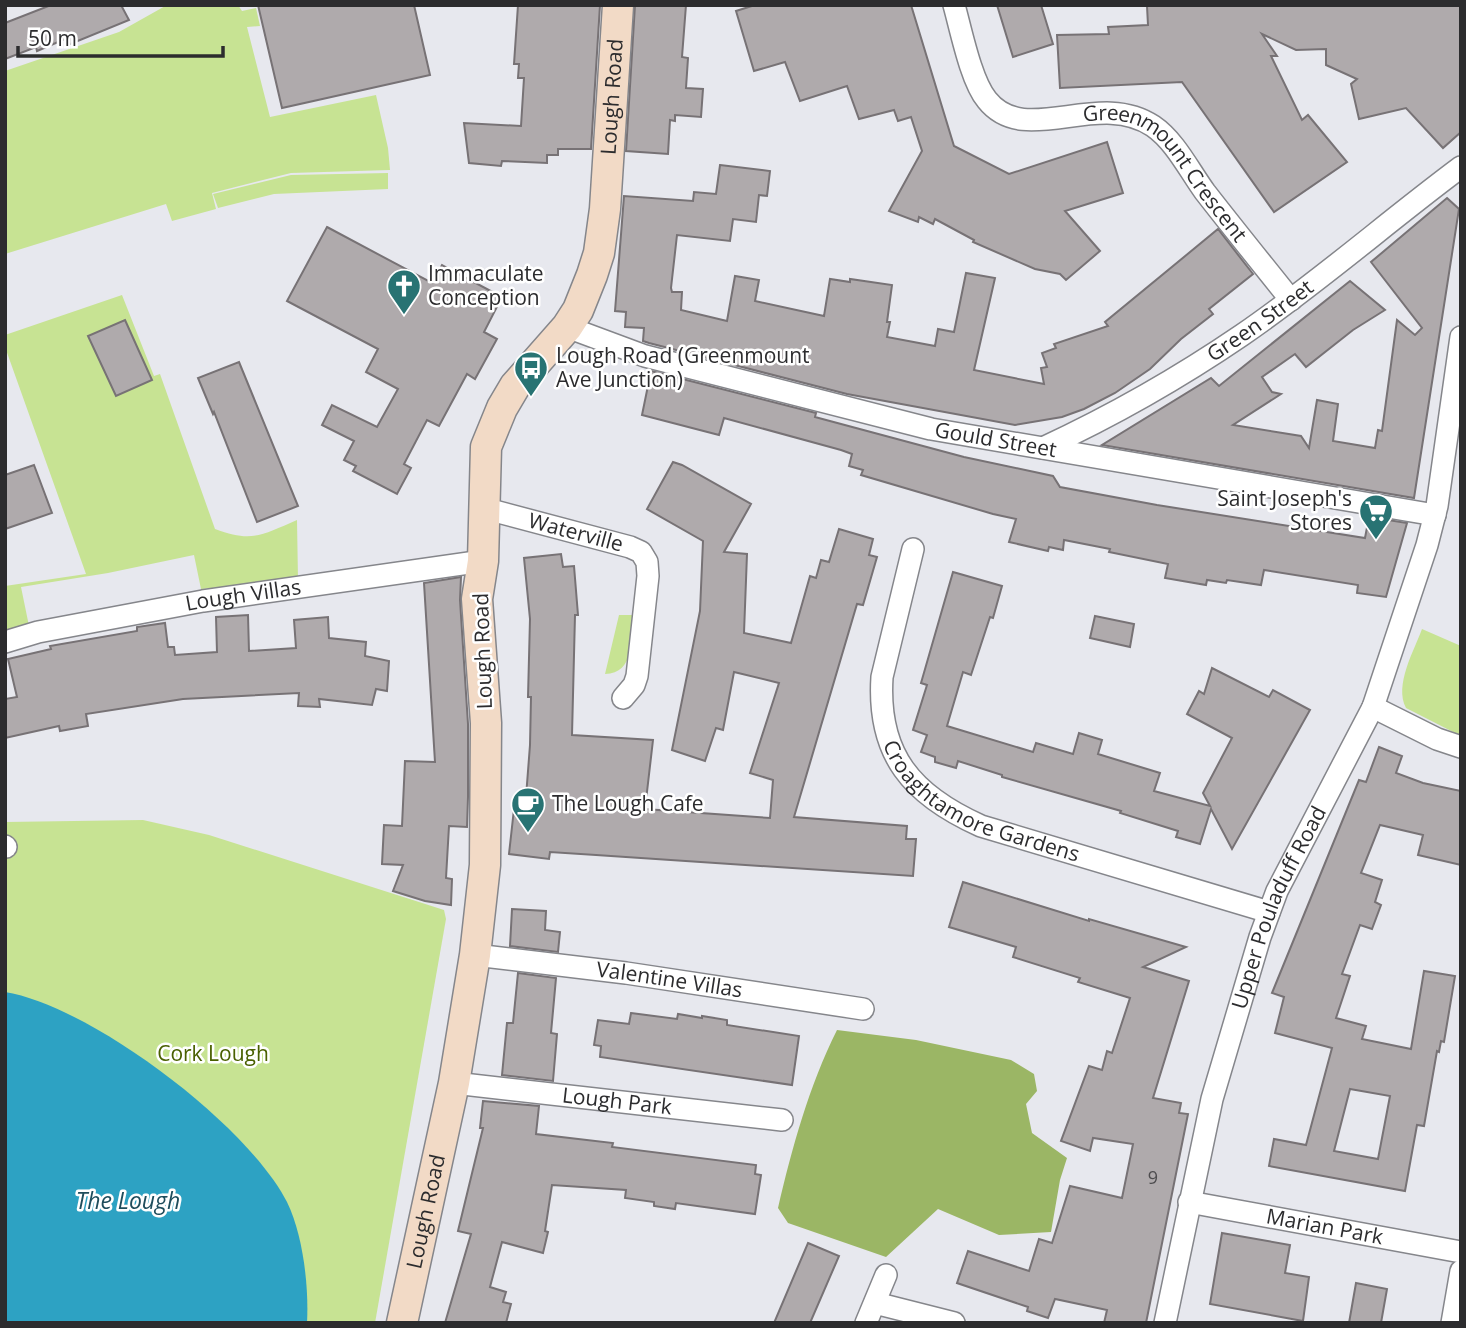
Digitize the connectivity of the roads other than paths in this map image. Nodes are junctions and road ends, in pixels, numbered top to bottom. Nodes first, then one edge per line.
1 (618, 5) edge
2 (954, 5) edge
3 (1461, 167) edge
4 (1291, 300) junction
5 (567, 327) junction
6 (1461, 337) edge
7 (1457, 393) edge
8 (1043, 448) junction
9 (482, 508) junction
10 (1436, 510) junction
11 (913, 549) dead end
12 (483, 561) junction
13 (5, 642) edge
14 (623, 698) dead end
15 (1373, 707) junction
16 (1461, 747) edge
17 (1269, 912) junction
18 (475, 956) junction
19 (863, 1009) dead end
20 (454, 1083) junction
21 (782, 1120) dead end
22 (1189, 1202) junction
23 (1461, 1252) edge
24 (1461, 1271) edge
25 (886, 1275) dead end
26 (875, 1303) junction
27 (402, 1323) edge
28 (866, 1323) edge
29 (954, 1323) edge
30 (1165, 1323) edge
31 (1452, 1323) edge

1 - 5 street, Lough Road
2 - 4 street, Greenmount Crescent
3 - 4 street, Green Street
4 - 8 street, Green Street
5 - 8 street, Gould Street
5 - 9 street, Lough Road
6 - 7 street, Upper Pouladuff Road
7 - 10 street, Upper Pouladuff Road
8 - 10 street, Gould Street
9 - 12 street, Lough Road
9 - 14 street, Waterville
10 - 15 street, Upper Pouladuff Road
11 - 17 street, Croaghtamore Gardens
12 - 13 street, Lough Villas
12 - 18 street, Lough Road
15 - 16 street
15 - 17 street, Upper Pouladuff Road
17 - 22 street, Upper Pouladuff Road
18 - 19 street, Valentine Villas
18 - 20 street, Lough Road
20 - 21 street, Lough Park
20 - 27 street, Lough Road
22 - 23 street, Marian Park
22 - 30 street, Upper Pouladuff Road
24 - 31 street
25 - 26 street
26 - 28 street
26 - 29 street

